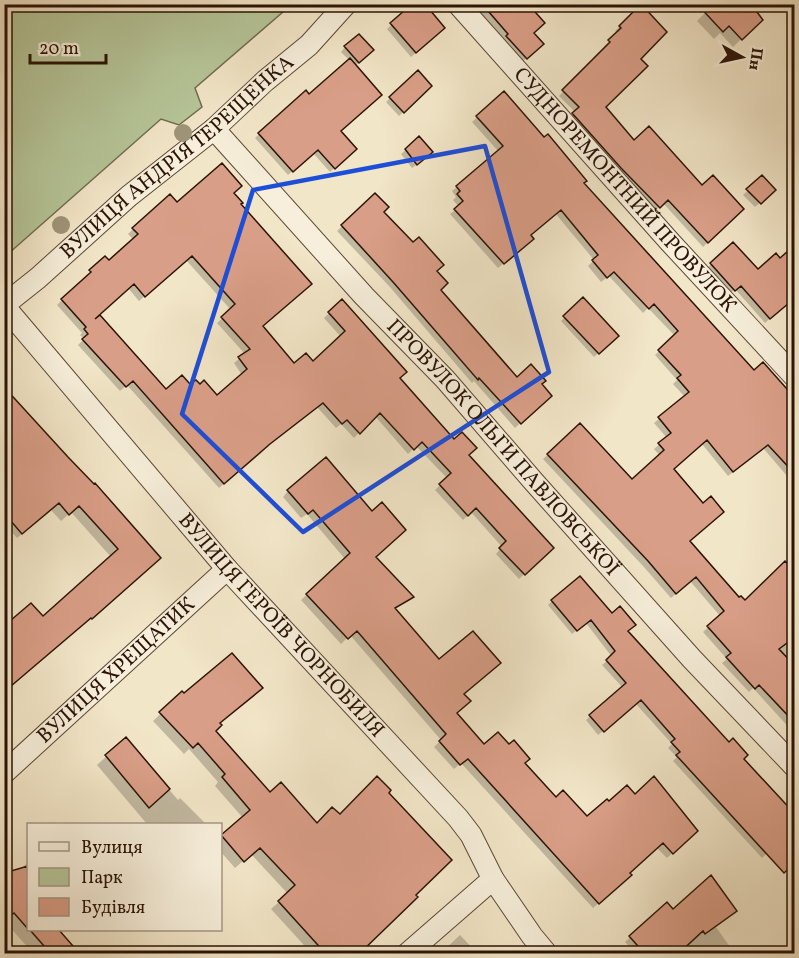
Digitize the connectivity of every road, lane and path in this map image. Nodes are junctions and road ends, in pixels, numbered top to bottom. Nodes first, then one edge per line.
1 (346, 4) edge
2 (458, 4) edge
3 (214, 129) junction
4 (4, 305) edge
5 (795, 376) edge
6 (227, 569) junction
7 (795, 766) edge
8 (4, 773) edge
9 (493, 879) junction
10 (407, 954) edge
11 (547, 954) edge

1 - 3 street, ВУЛИЦЯ АНДРІЯ ТЕРЕЩЕНКА
2 - 5 street, СУДНОРЕМОНТНИЙ ПРОВУЛОК
3 - 4 street, ВУЛИЦЯ АНДРІЯ ТЕРЕЩЕНКА
3 - 7 street, ПРОВУЛОК ОЛЬГИ ПАВЛОВСЬКОЇ
4 - 6 street, ВУЛИЦЯ ГЕРОЇВ ЧОРНОБИЛЯ
6 - 8 street, ВУЛИЦЯ ХРЕЩАТИК
6 - 9 street, ВУЛИЦЯ ГЕРОЇВ ЧОРНОБИЛЯ
9 - 10 street
9 - 11 street, ВУЛИЦЯ ГЕРОЇВ ЧОРНОБИЛЯ

